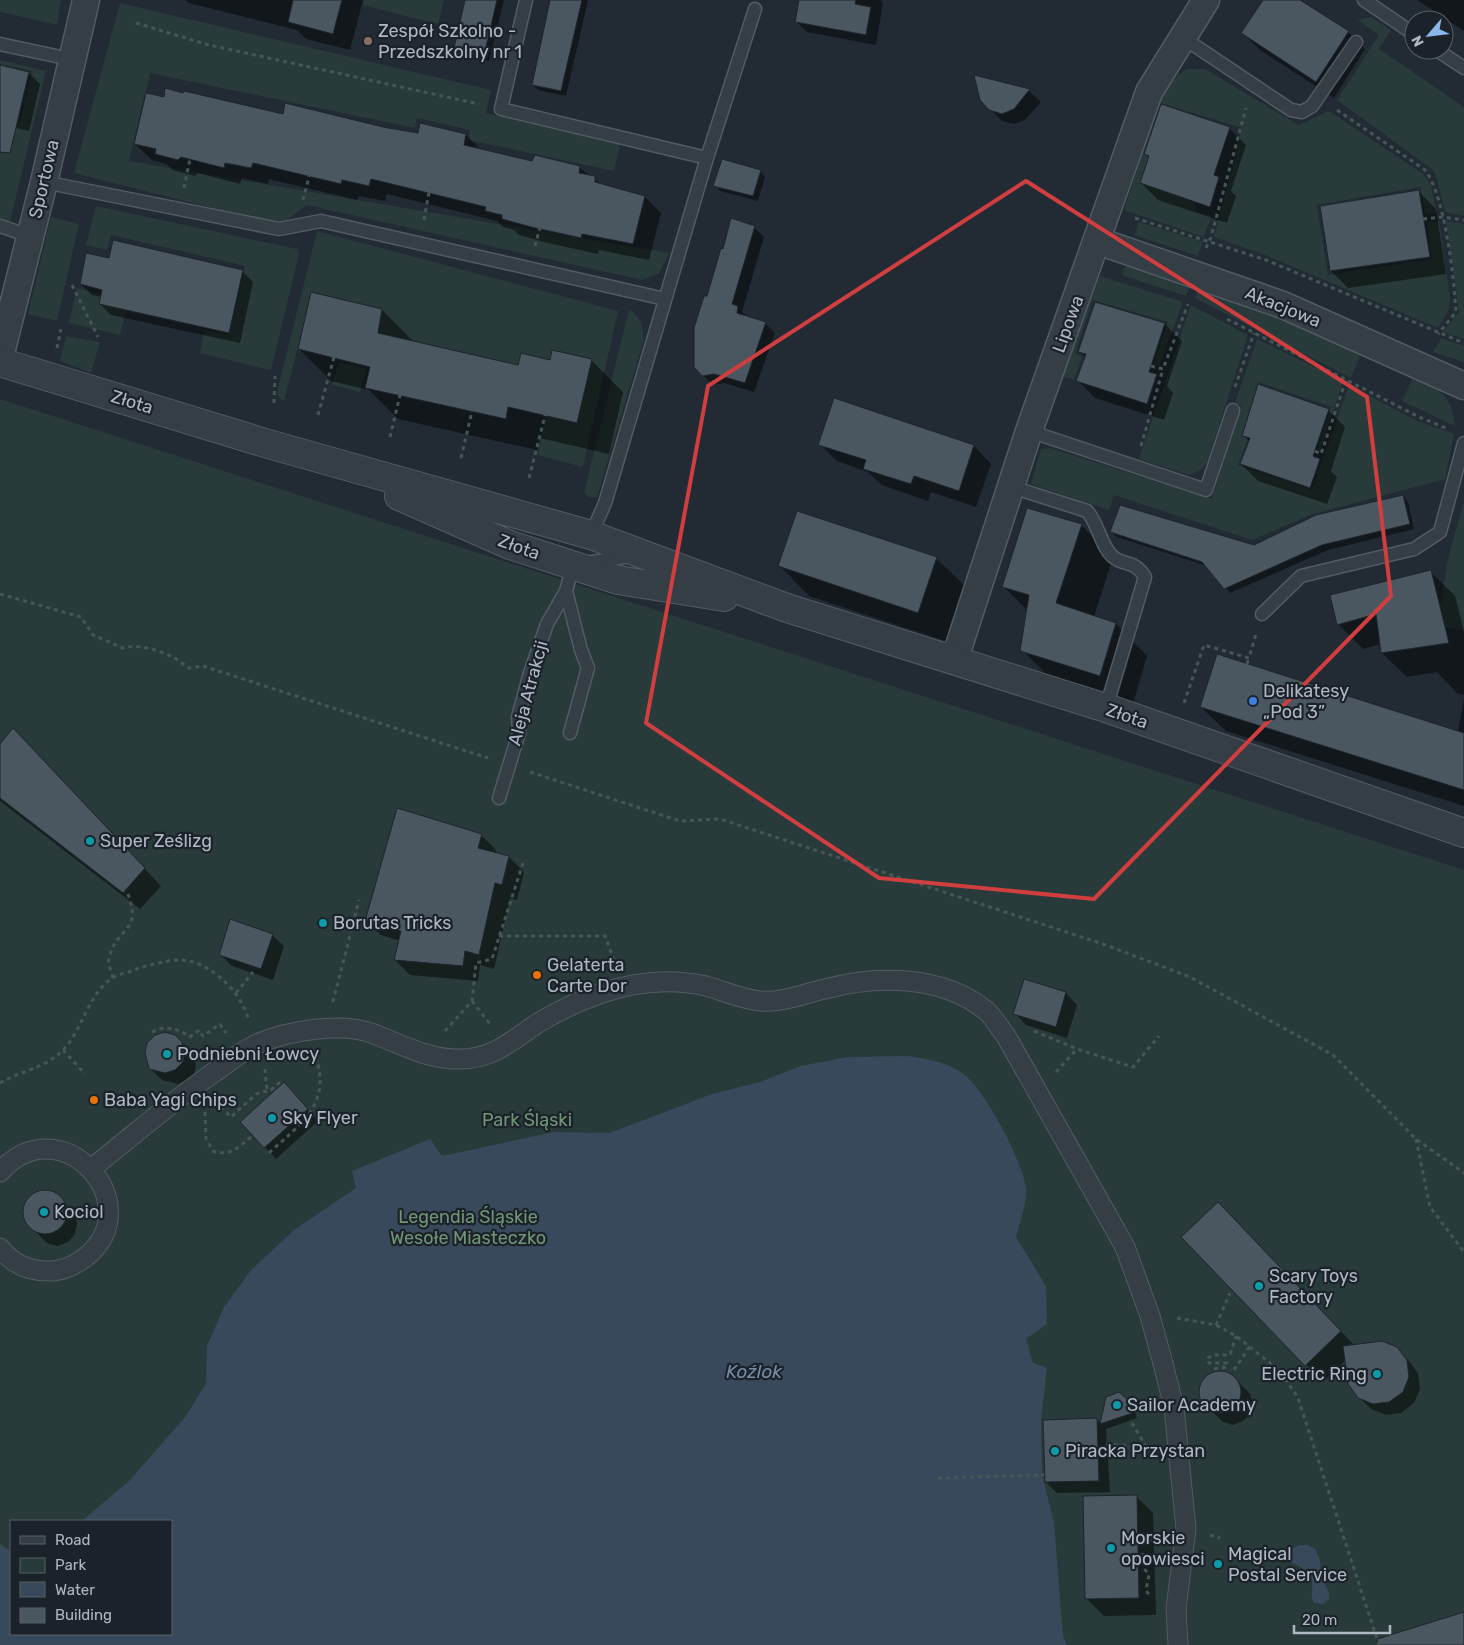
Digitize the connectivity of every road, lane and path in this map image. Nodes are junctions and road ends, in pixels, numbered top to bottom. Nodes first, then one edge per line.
1 (86, 0) edge
2 (526, 0) edge
3 (1206, 0) edge
4 (1364, 0) edge
5 (756, 8) dead end
6 (136, 23) dead end
7 (1404, 27) edge
8 (1182, 37) junction
9 (1356, 42) dead end
10 (0, 44) edge
11 (70, 60) junction
12 (1452, 60) edge
13 (1464, 68) edge
14 (1253, 83) junction
15 (1319, 98) junction
16 (501, 108) junction
17 (191, 154) dead end
18 (707, 158) junction
19 (311, 170) dead end
20 (44, 182) junction
21 (430, 186) dead end
22 (179, 209) junction
23 (1442, 216) junction
24 (1131, 217) dead end
25 (1423, 219) dead end
26 (1464, 220) edge
27 (0, 226) edge
28 (296, 226) junction
29 (30, 236) junction
30 (1208, 240) junction
31 (1098, 241) junction
32 (419, 244) junction
33 (1198, 274) junction
34 (72, 285) dead end
35 (665, 299) junction
36 (1196, 304) dead end
37 (1225, 318) dead end
38 (61, 329) dead end
39 (1254, 334) junction
40 (1438, 334) junction
41 (98, 337) dead end
42 (1464, 343) edge
43 (336, 350) dead end
44 (55, 356) dead end
45 (0, 357) edge
46 (0, 362) edge
47 (1151, 366) dead end
48 (1163, 369) junction
49 (275, 376) dead end
50 (1346, 380) junction
51 (1464, 386) edge
52 (401, 391) dead end
53 (274, 403) dead end
54 (473, 407) dead end
55 (1233, 410) joint
56 (546, 412) dead end
57 (318, 415) dead end
58 (1451, 430) dead end
59 (1029, 431) junction
60 (390, 437) dead end
61 (265, 442) junction
62 (1464, 443) edge
63 (1315, 451) dead end
64 (461, 458) dead end
65 (1135, 466) junction
66 (529, 478) dead end
67 (1012, 487) junction
68 (591, 535) junction
69 (643, 554) junction
70 (573, 565) junction
71 (566, 591) junction
72 (0, 594) edge
73 (787, 608) junction
74 (1262, 614) joint
75 (1249, 658) junction
76 (954, 661) junction
77 (1247, 664) dead end
78 (1183, 706) dead end
79 (1106, 708) junction
80 (570, 733) dead end
81 (508, 765) junction
82 (499, 798) dead end
83 (1464, 833) edge
84 (524, 860) dead end
85 (127, 892) dead end
86 (359, 900) dead end
87 (499, 936) junction
88 (253, 972) dead end
89 (113, 978) junction
90 (624, 986) junction
91 (236, 993) junction
92 (337, 1027) junction
93 (307, 1031) junction
94 (152, 1032) dead end
95 (1006, 1036) junction
96 (1159, 1036) dead end
97 (256, 1044) junction
98 (63, 1050) junction
99 (421, 1053) junction
100 (239, 1055) junction
101 (85, 1074) dead end
102 (0, 1083) edge
103 (280, 1085) dead end
104 (209, 1102) dead end
105 (206, 1106) dead end
106 (252, 1136) dead end
107 (1416, 1139) junction
108 (269, 1154) dead end
109 (92, 1168) junction
110 (0, 1172) edge
111 (1464, 1173) edge
112 (1464, 1252) edge
113 (2, 1255) edge
114 (1230, 1293) dead end
115 (1150, 1316) junction
116 (1216, 1325) junction
117 (1236, 1336) junction
118 (1250, 1346) junction
119 (1214, 1368) dead end
120 (1234, 1370) dead end
121 (1132, 1423) dead end
122 (1106, 1444) dead end
123 (1147, 1448) junction
124 (1179, 1450) junction
125 (1044, 1475) dead end
126 (938, 1478) dead end
127 (1140, 1541) dead end
128 (1159, 1549) dead end
129 (1178, 1645) edge
130 (1379, 1645) edge

1 - 11 street, Sportowa
2 - 16 lane
3 - 8 street, Lipowa
4 - 7 lane
5 - 18 lane
6 - 16 path
8 - 14 lane
8 - 31 street, Lipowa
9 - 15 lane
10 - 11 lane
11 - 20 street, Sportowa
12 - 13 lane
14 - 15 lane
14 - 30 path
15 - 23 path
16 - 18 lane
17 - 22 path
18 - 35 lane
19 - 28 path
20 - 22 lane
20 - 29 street, Sportowa
21 - 32 path
22 - 28 lane
23 - 25 path
23 - 26 path
23 - 40 path
24 - 30 path
27 - 29 lane
28 - 32 lane
29 - 45 street, Sportowa
30 - 33 path
30 - 40 path
31 - 33 street, Akacjowa
31 - 59 street, Lipowa
32 - 35 lane
33 - 51 street, Akacjowa
34 - 41 path
35 - 68 lane
36 - 48 path
37 - 39 path
38 - 44 path
39 - 50 path
39 - 55 path
40 - 42 path
43 - 57 path
46 - 61 street, Złota
47 - 48 path
48 - 65 path
49 - 53 path
50 - 58 path
50 - 63 path
52 - 60 path
54 - 64 path
55 - 65 lane
56 - 66 path
59 - 65 lane
59 - 67 street, Lipowa
61 - 68 street, Złota
61 - 70 street, Złota
62 - 74 lane
67 - 76 street, Lipowa
67 - 79 lane
68 - 69 street, Złota
69 - 70 lane
69 - 73 street, Złota
70 - 71 lane
70 - 73 street, Złota
71 - 80 lane
71 - 81 lane, Aleja Atrakcji
72 - 81 path
73 - 76 street, Złota
74 - 75 path
75 - 77 path
75 - 78 path
76 - 79 street, Złota
79 - 83 street, Złota
81 - 82 lane, Aleja Atrakcji
81 - 107 path
84 - 87 path
85 - 89 path
86 - 92 path
87 - 90 path
87 - 99 path
88 - 91 path
89 - 91 path
89 - 98 path
90 - 95 street
90 - 99 street
91 - 97 path
92 - 93 street
92 - 99 street
93 - 97 street
93 - 108 path
94 - 100 path
95 - 96 path
95 - 115 street
97 - 100 street
98 - 101 path
98 - 102 path
100 - 109 street
103 - 104 path
105 - 106 path
107 - 111 path
107 - 112 path
109 - 110 street
109 - 113 street
114 - 116 path
115 - 116 path
115 - 124 street
116 - 117 path
117 - 118 path
117 - 119 path
118 - 120 path
118 - 130 path
121 - 123 path
122 - 123 path
123 - 124 path
124 - 129 street
125 - 126 path
127 - 128 path

